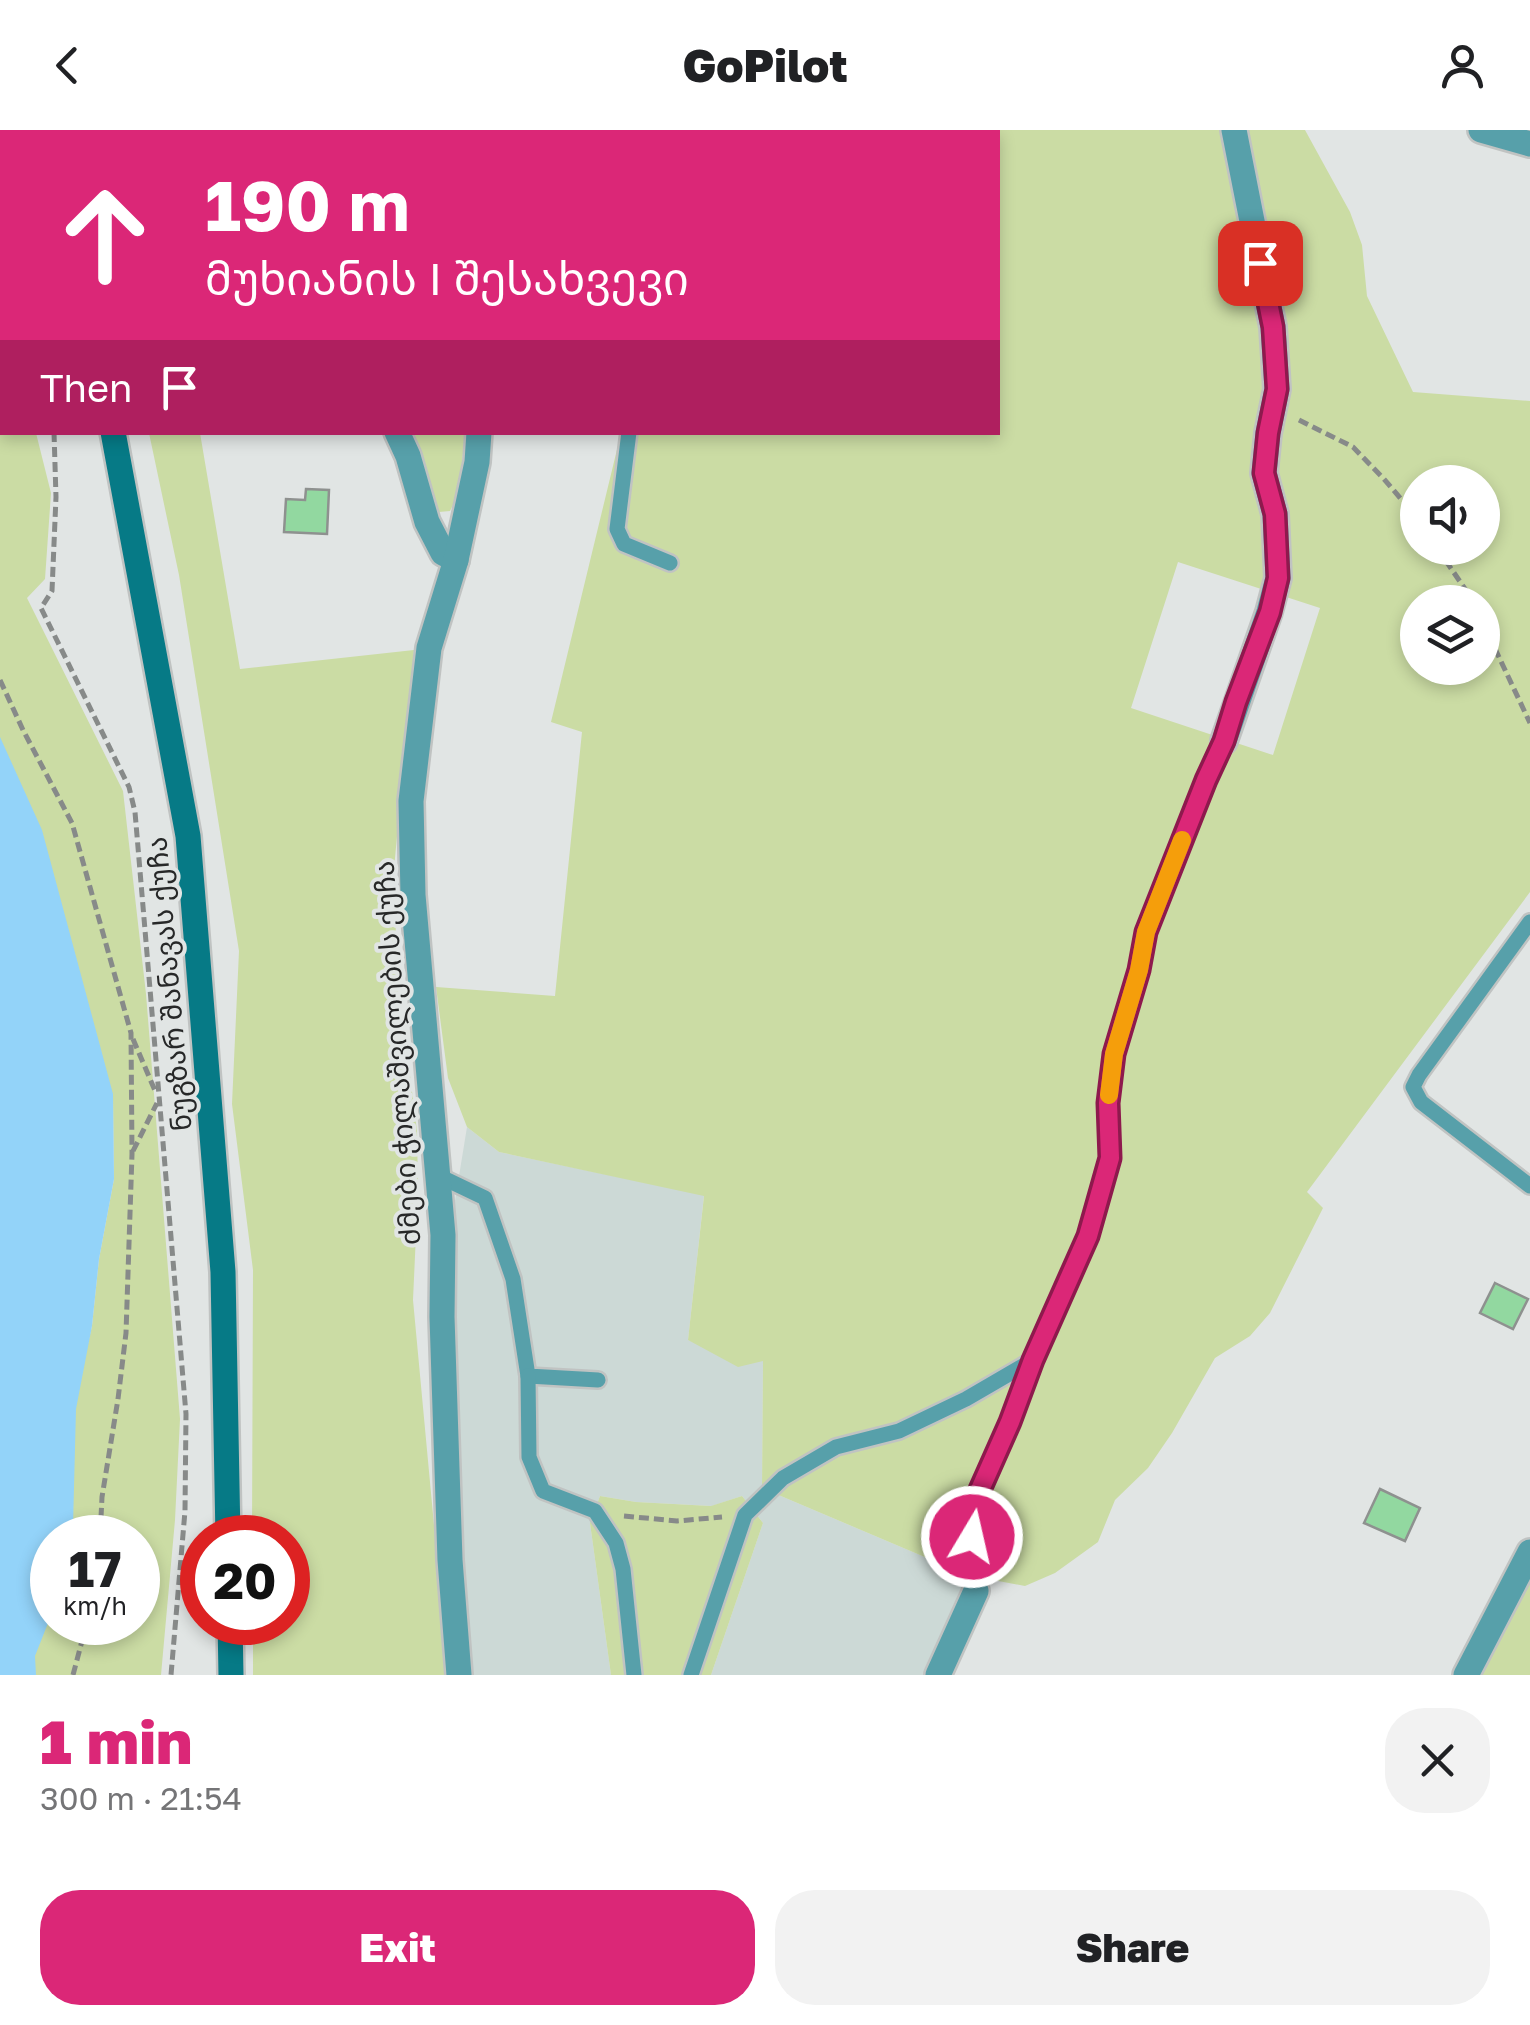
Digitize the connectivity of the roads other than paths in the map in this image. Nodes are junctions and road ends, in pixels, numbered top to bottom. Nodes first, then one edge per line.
1 (1234, 130) edge
2 (1482, 130) edge
3 (1530, 144) edge
4 (114, 435) edge
5 (398, 435) edge
6 (479, 435) edge
7 (629, 435) edge
8 (456, 560) junction
9 (670, 563) dead end
10 (1224, 741) joint
11 (1530, 922) edge
12 (438, 1176) junction
13 (1530, 1186) edge
14 (1033, 1360) junction
15 (528, 1376) junction
16 (598, 1380) dead end
17 (228, 1515) edge
18 (1530, 1552) edge
19 (976, 1591) joint
20 (230, 1645) edge
21 (231, 1675) edge
22 (460, 1675) edge
23 (634, 1675) edge
24 (691, 1675) edge
25 (938, 1675) edge
26 (1466, 1675) edge

1 - 10 street
2 - 3 street
4 - 17 main road, ნუგზარ შანავას ქუჩა
5 - 8 street
6 - 8 street, ძმები ჭილაშვილების ქუჩა
7 - 9 lane
8 - 12 street, ძმები ჭილაშვილების ქუჩა
10 - 14 lane
11 - 13 lane
12 - 15 lane
12 - 22 street, ძმები ჭილაშვილების ქუჩა
14 - 19 lane
14 - 24 lane
15 - 16 lane
15 - 23 lane
18 - 26 street
19 - 25 street
20 - 21 main road

